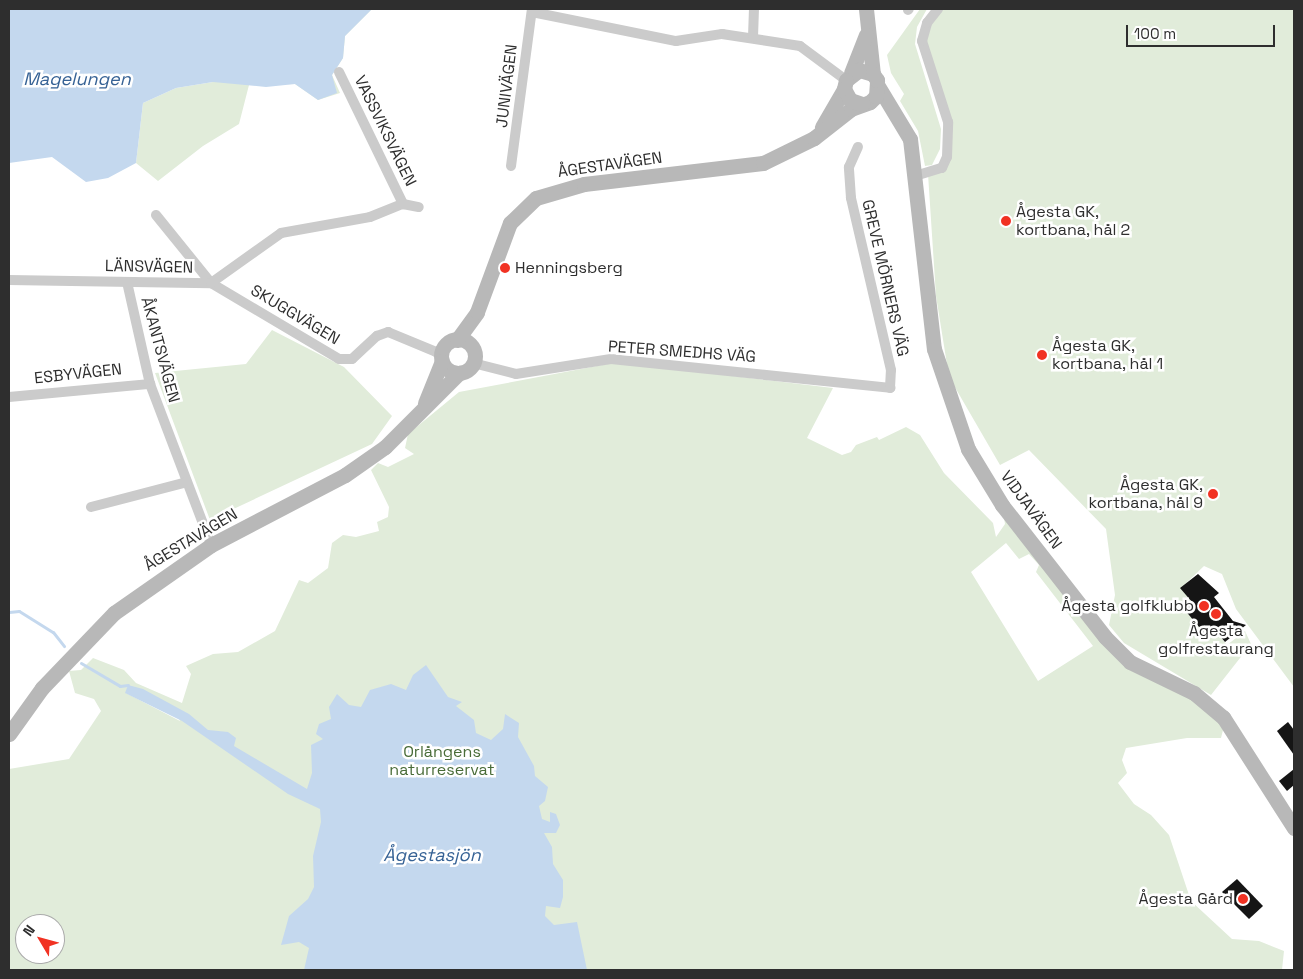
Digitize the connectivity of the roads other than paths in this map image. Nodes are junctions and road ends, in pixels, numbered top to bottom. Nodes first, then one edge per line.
1 (754, 9) edge
2 (866, 9) edge
3 (938, 9) edge
4 (532, 10) edge
5 (868, 31) junction
6 (754, 37) junction
7 (340, 72) dead end
8 (847, 80) junction
9 (876, 80) junction
10 (866, 103) junction
11 (902, 122) junction
12 (814, 138) junction
13 (858, 147) dead end
14 (512, 166) dead end
15 (915, 176) junction
16 (403, 204) junction
17 (419, 206) dead end
18 (156, 215) dead end
19 (9, 280) edge
20 (127, 282) junction
21 (211, 283) junction
22 (464, 343) junction
23 (442, 355) junction
24 (473, 363) junction
25 (459, 373) junction
26 (150, 384) junction
27 (890, 388) joint
28 (9, 397) edge
29 (421, 411) junction
30 (187, 482) junction
31 (91, 507) dead end
32 (211, 545) junction
33 (9, 734) edge
34 (1294, 828) edge

1 - 6 street
2 - 5 main road
3 - 15 street
4 - 6 street
4 - 14 street, JUNIVÄGEN
5 - 8 main road
5 - 9 main road
6 - 8 street
7 - 16 street, VASSVIKSVÄGEN
8 - 9 main road
8 - 10 main road
8 - 12 main road
9 - 10 main road
9 - 11 main road, VIDJAVÄGEN
10 - 11 main road
10 - 12 main road, ÅGESTAVÄGEN
11 - 15 main road, VIDJAVÄGEN
12 - 22 main road, ÅGESTAVÄGEN
13 - 27 street, GREVE MÖRNERS VÄG
15 - 34 main road, VIDJAVÄGEN
16 - 17 street, LÄNSVÄGEN
16 - 21 street, LÄNSVÄGEN
18 - 21 street
19 - 20 street, LÄNSVÄGEN
20 - 21 street, LÄNSVÄGEN
20 - 26 street, ÅKANTSVÄGEN
21 - 23 street, SKUGGVÄGEN
22 - 23 main road
22 - 24 main road, ÅGESTAVÄGEN
23 - 25 main road
23 - 29 main road, ÅGESTAVÄGEN
24 - 25 main road, ÅGESTAVÄGEN
24 - 27 street, PETER SMEDHS VÄG
25 - 29 main road, ÅGESTAVÄGEN
26 - 28 street, ESBYVÄGEN
26 - 30 street, ÅKANTSVÄGEN
29 - 32 main road, ÅGESTAVÄGEN
30 - 31 street
30 - 32 street, ÅKANTSVÄGEN
32 - 33 main road, ÅGESTAVÄGEN

